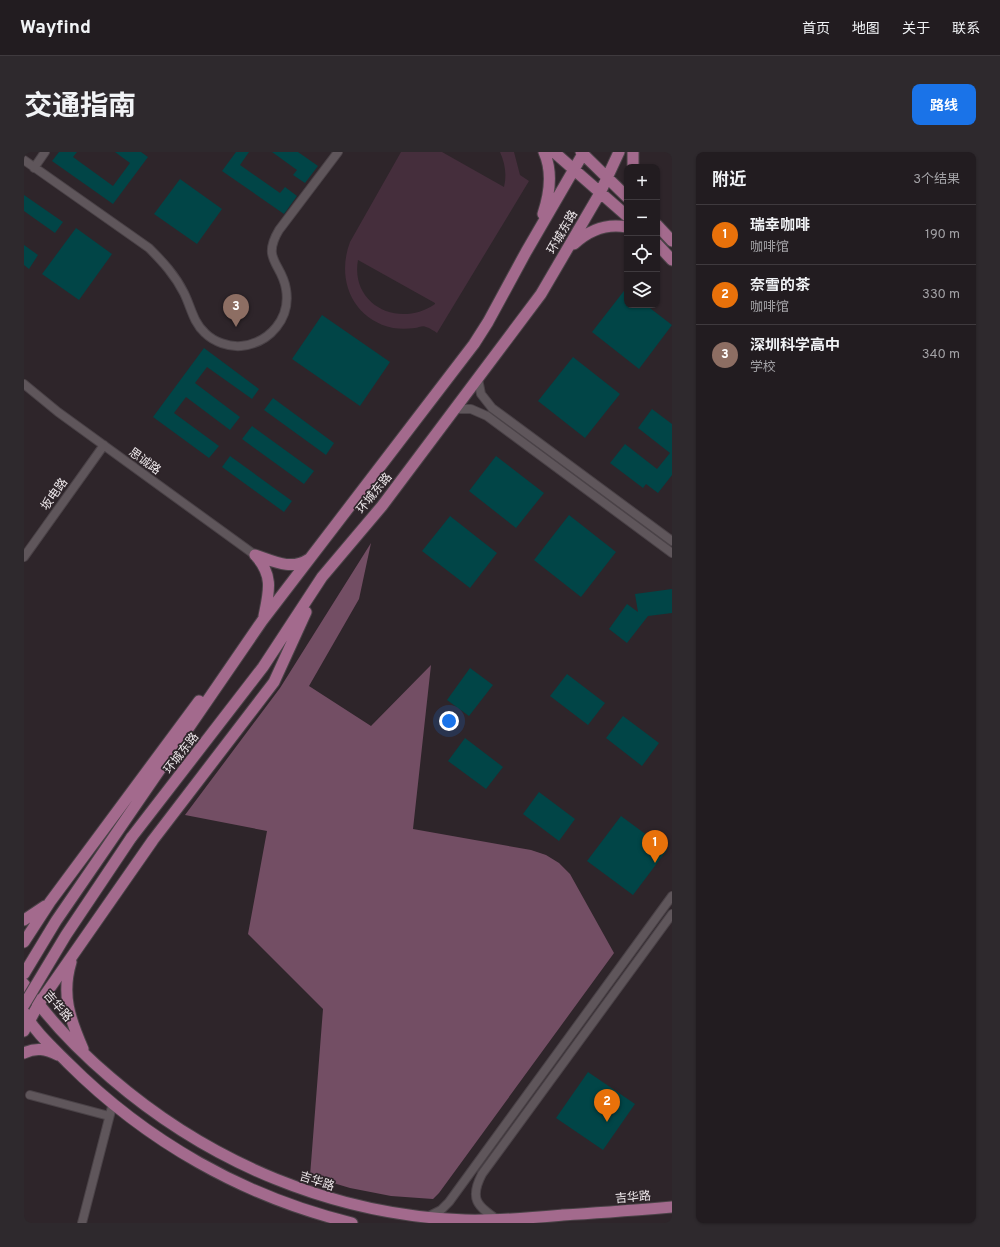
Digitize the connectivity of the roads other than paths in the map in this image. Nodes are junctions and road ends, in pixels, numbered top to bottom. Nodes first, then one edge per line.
1 (45, 152) edge
2 (338, 152) edge
3 (544, 152) edge
4 (554, 152) edge
5 (619, 152) edge
6 (633, 152) edge
7 (583, 153) edge
8 (24, 160) edge
9 (633, 164) edge
10 (34, 168) junction
11 (574, 170) junction
12 (607, 179) junction
13 (600, 193) junction
14 (624, 194) edge
15 (624, 213) edge
16 (624, 226) edge
17 (660, 228) edge
18 (672, 241) edge
19 (660, 247) edge
20 (526, 252) junction
21 (567, 252) junction
22 (672, 260) edge
23 (478, 379) junction
24 (24, 384) edge
25 (456, 409) junction
26 (104, 445) junction
27 (672, 541) edge
28 (672, 553) edge
29 (255, 555) junction
30 (24, 556) edge
31 (311, 558) junction
32 (322, 577) junction
33 (262, 621) junction
34 (672, 896) edge
35 (50, 902) junction
36 (672, 914) edge
37 (24, 920) edge
38 (24, 942) edge
39 (76, 948) junction
40 (24, 974) edge
41 (24, 984) edge
42 (38, 1004) junction
43 (24, 1005) edge
44 (26, 1022) edge
45 (24, 1053) edge
46 (86, 1055) junction
47 (64, 1059) junction
48 (30, 1095) dead end
49 (112, 1103) junction
50 (108, 1116) junction
51 (672, 1207) edge
52 (427, 1217) junction
53 (498, 1220) junction
54 (82, 1223) edge
55 (352, 1223) edge

1 - 10 street
2 - 10 street
3 - 20 main road
4 - 11 main road
5 - 12 main road, 环城东路
6 - 9 main road
7 - 11 main road, 环城东路
7 - 12 main road
8 - 10 street
11 - 13 main road
11 - 20 main road, 环城东路
12 - 13 main road, 环城东路
12 - 14 main road
13 - 15 main road
13 - 21 main road, 环城东路
16 - 21 main road
17 - 18 main road
19 - 22 main road
20 - 31 main road, 环城东路
21 - 23 main road, 环城东路
23 - 25 main road, 环城东路
23 - 27 street
24 - 26 street, 思诚路
25 - 28 street
25 - 32 main road, 环城东路
26 - 29 street, 思诚路
26 - 30 street, 坂电路
29 - 31 main road
29 - 33 main road
31 - 33 main road, 环城东路
32 - 39 main road
32 - 43 main road, 环城东路, bridge
33 - 35 main road
33 - 40 main road, 环城东路
34 - 52 street
35 - 37 main road
35 - 38 main road
36 - 53 street
39 - 42 main road
39 - 46 main road
41 - 42 main road, 吉华路
42 - 44 main road
42 - 46 main road, 吉华路
44 - 47 main road
45 - 47 main road
46 - 52 main road, 吉华路
47 - 49 main road
48 - 50 street
49 - 50 street
49 - 55 main road
50 - 54 street
51 - 53 main road, 吉华路
52 - 53 main road, 吉华路

